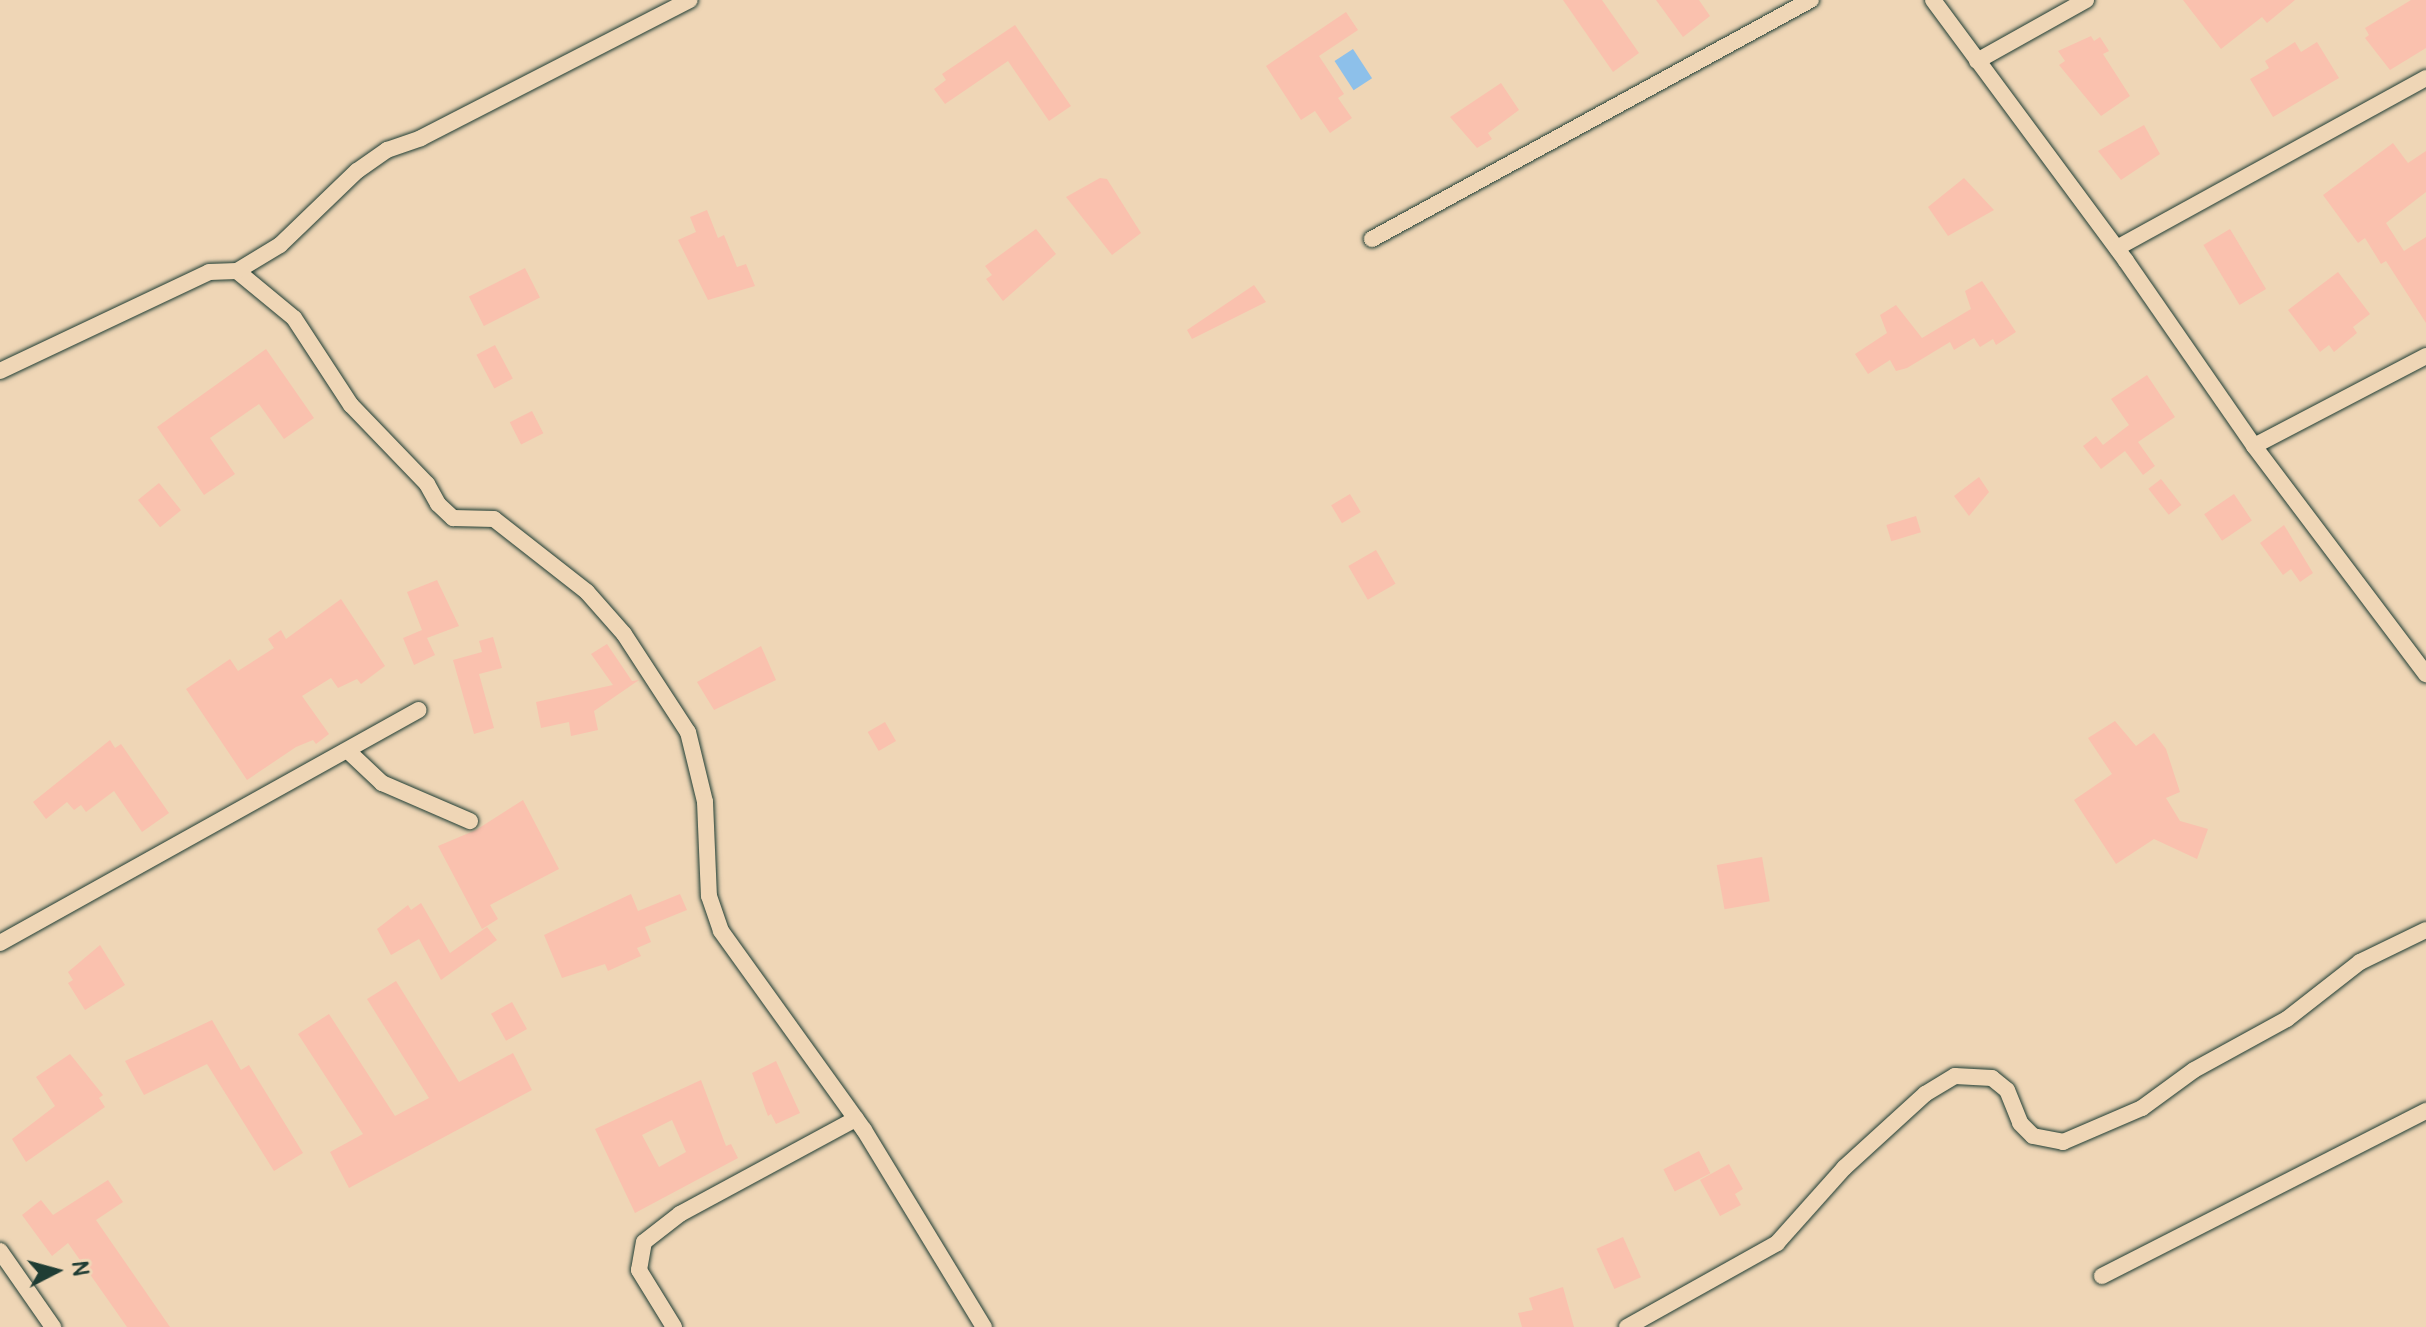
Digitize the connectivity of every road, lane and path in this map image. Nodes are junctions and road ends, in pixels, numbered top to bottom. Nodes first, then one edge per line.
1 (690, 0) edge
2 (1811, 0) edge
3 (1933, 0) edge
4 (2086, 0) edge
5 (1977, 61) junction
6 (2426, 78) edge
7 (1372, 239) dead end
8 (2117, 248) junction
9 (237, 271) junction
10 (2426, 356) edge
11 (0, 371) edge
12 (2254, 446) junction
13 (2426, 674) edge
14 (418, 710) dead end
15 (348, 751) junction
16 (470, 821) dead end
17 (2426, 930) edge
18 (0, 943) edge
19 (2426, 1111) edge
20 (856, 1119) junction
21 (0, 1251) edge
22 (2102, 1276) dead end
23 (53, 1327) edge
24 (674, 1327) edge
25 (984, 1327) edge
26 (1627, 1327) edge

1 - 9 street
2 - 7 street
3 - 5 street
4 - 5 street
5 - 8 street
6 - 8 street
8 - 12 street
9 - 11 street
9 - 20 street
10 - 12 street
12 - 13 street
14 - 15 street
15 - 16 street
15 - 18 street
17 - 26 street
19 - 22 street
20 - 24 street
20 - 25 street
21 - 23 street

